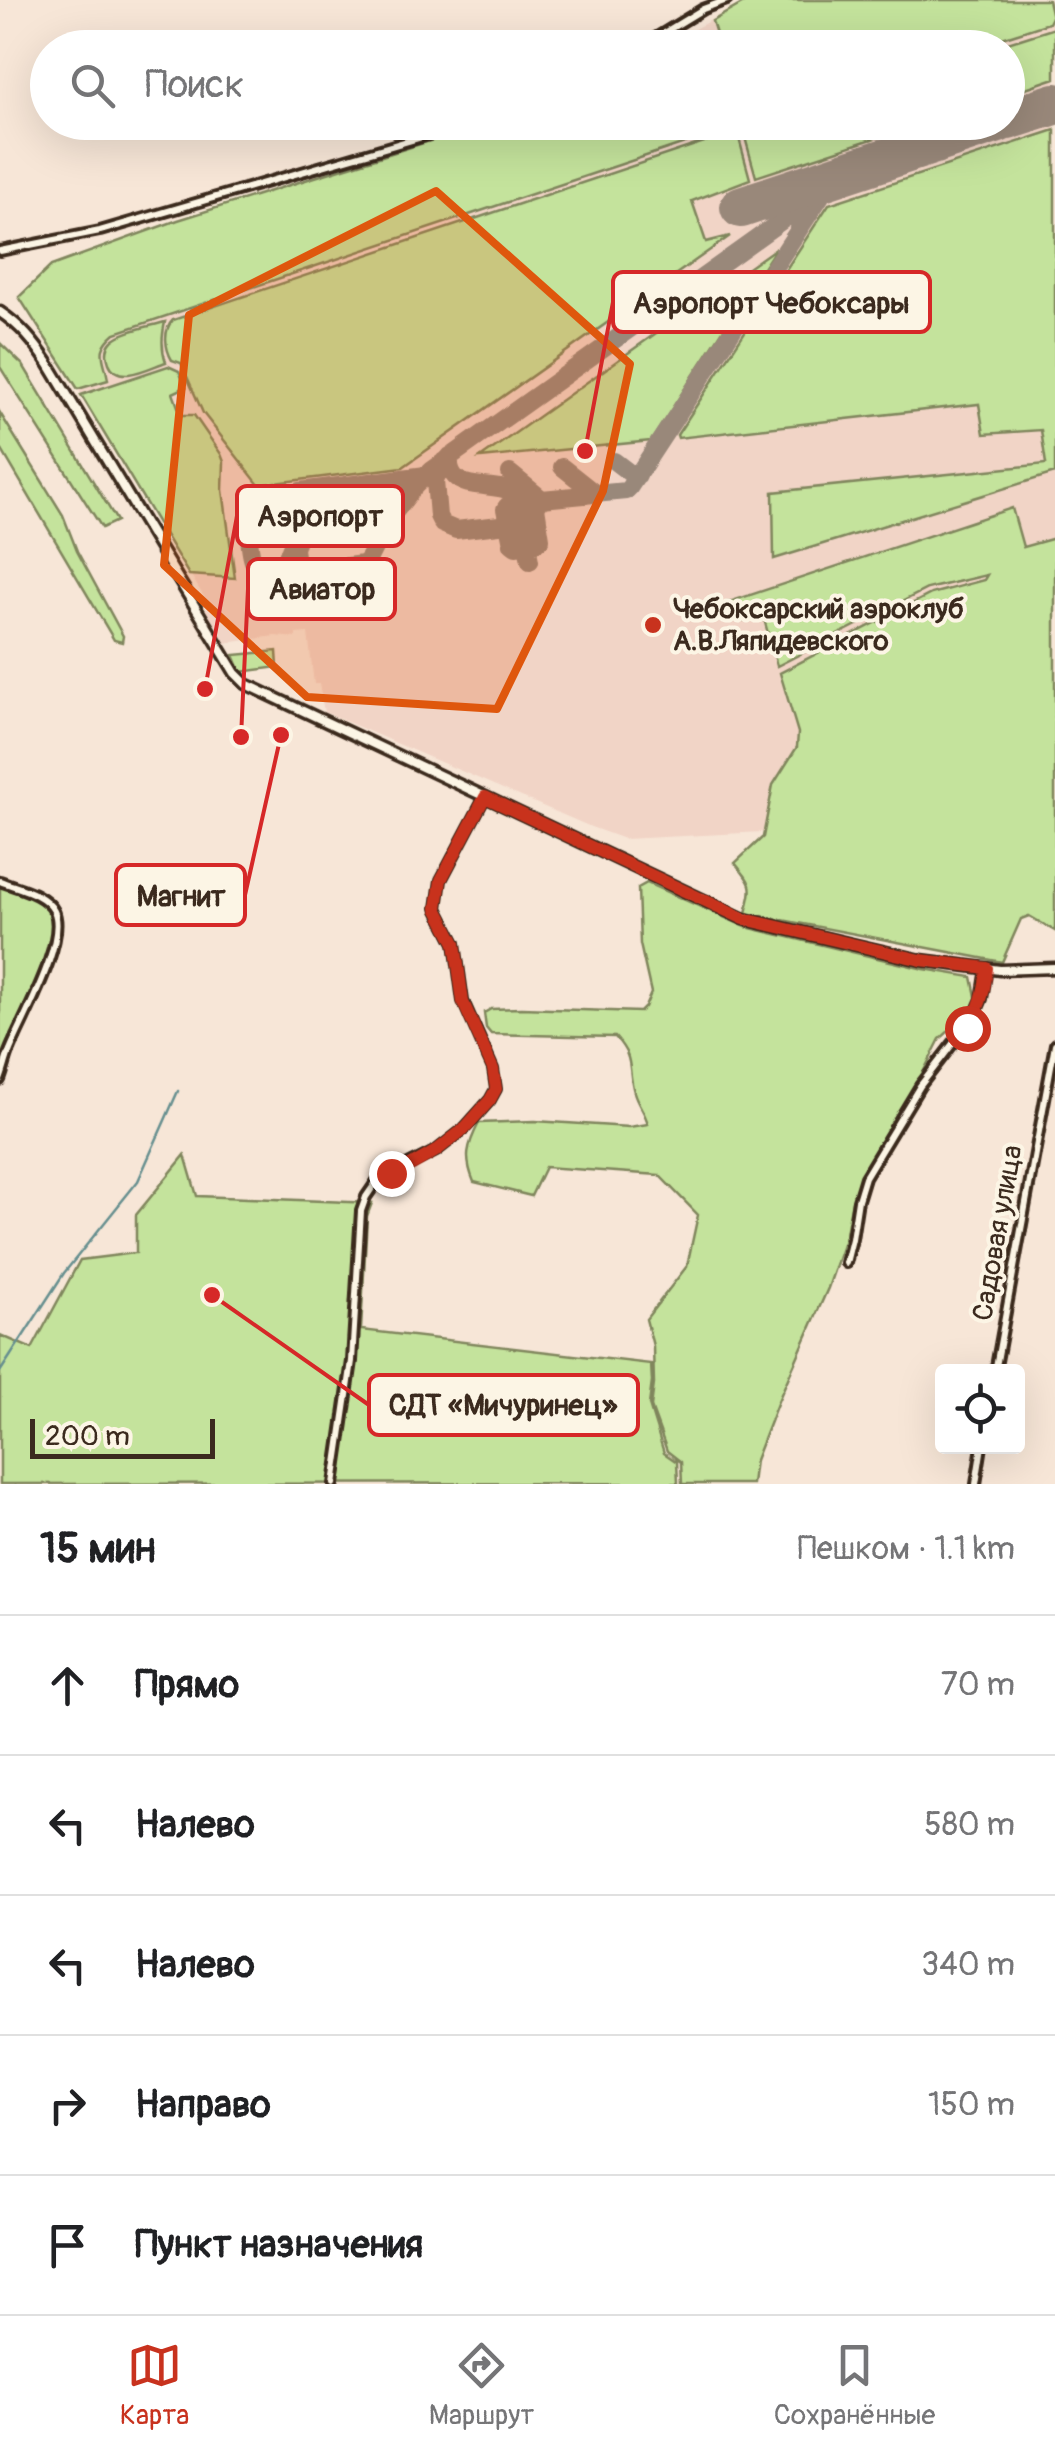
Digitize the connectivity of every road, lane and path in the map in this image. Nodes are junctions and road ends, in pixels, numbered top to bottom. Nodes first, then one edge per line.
1 (727, 0) edge
2 (670, 30) edge
3 (411, 140) edge
4 (0, 252) edge
5 (0, 312) edge
6 (485, 797) junction
7 (0, 882) edge
8 (987, 968) junction
9 (1055, 968) edge
10 (1055, 1044) edge
11 (0, 1080) edge
12 (846, 1263) dead end
13 (997, 1364) edge
14 (981, 1454) edge
15 (334, 1484) edge
16 (976, 1484) edge

1 - 2 street
3 - 4 street
5 - 6 street
6 - 8 street
6 - 15 street
7 - 11 street
8 - 9 street
8 - 12 street
10 - 13 street, Садовая улица
14 - 16 street

